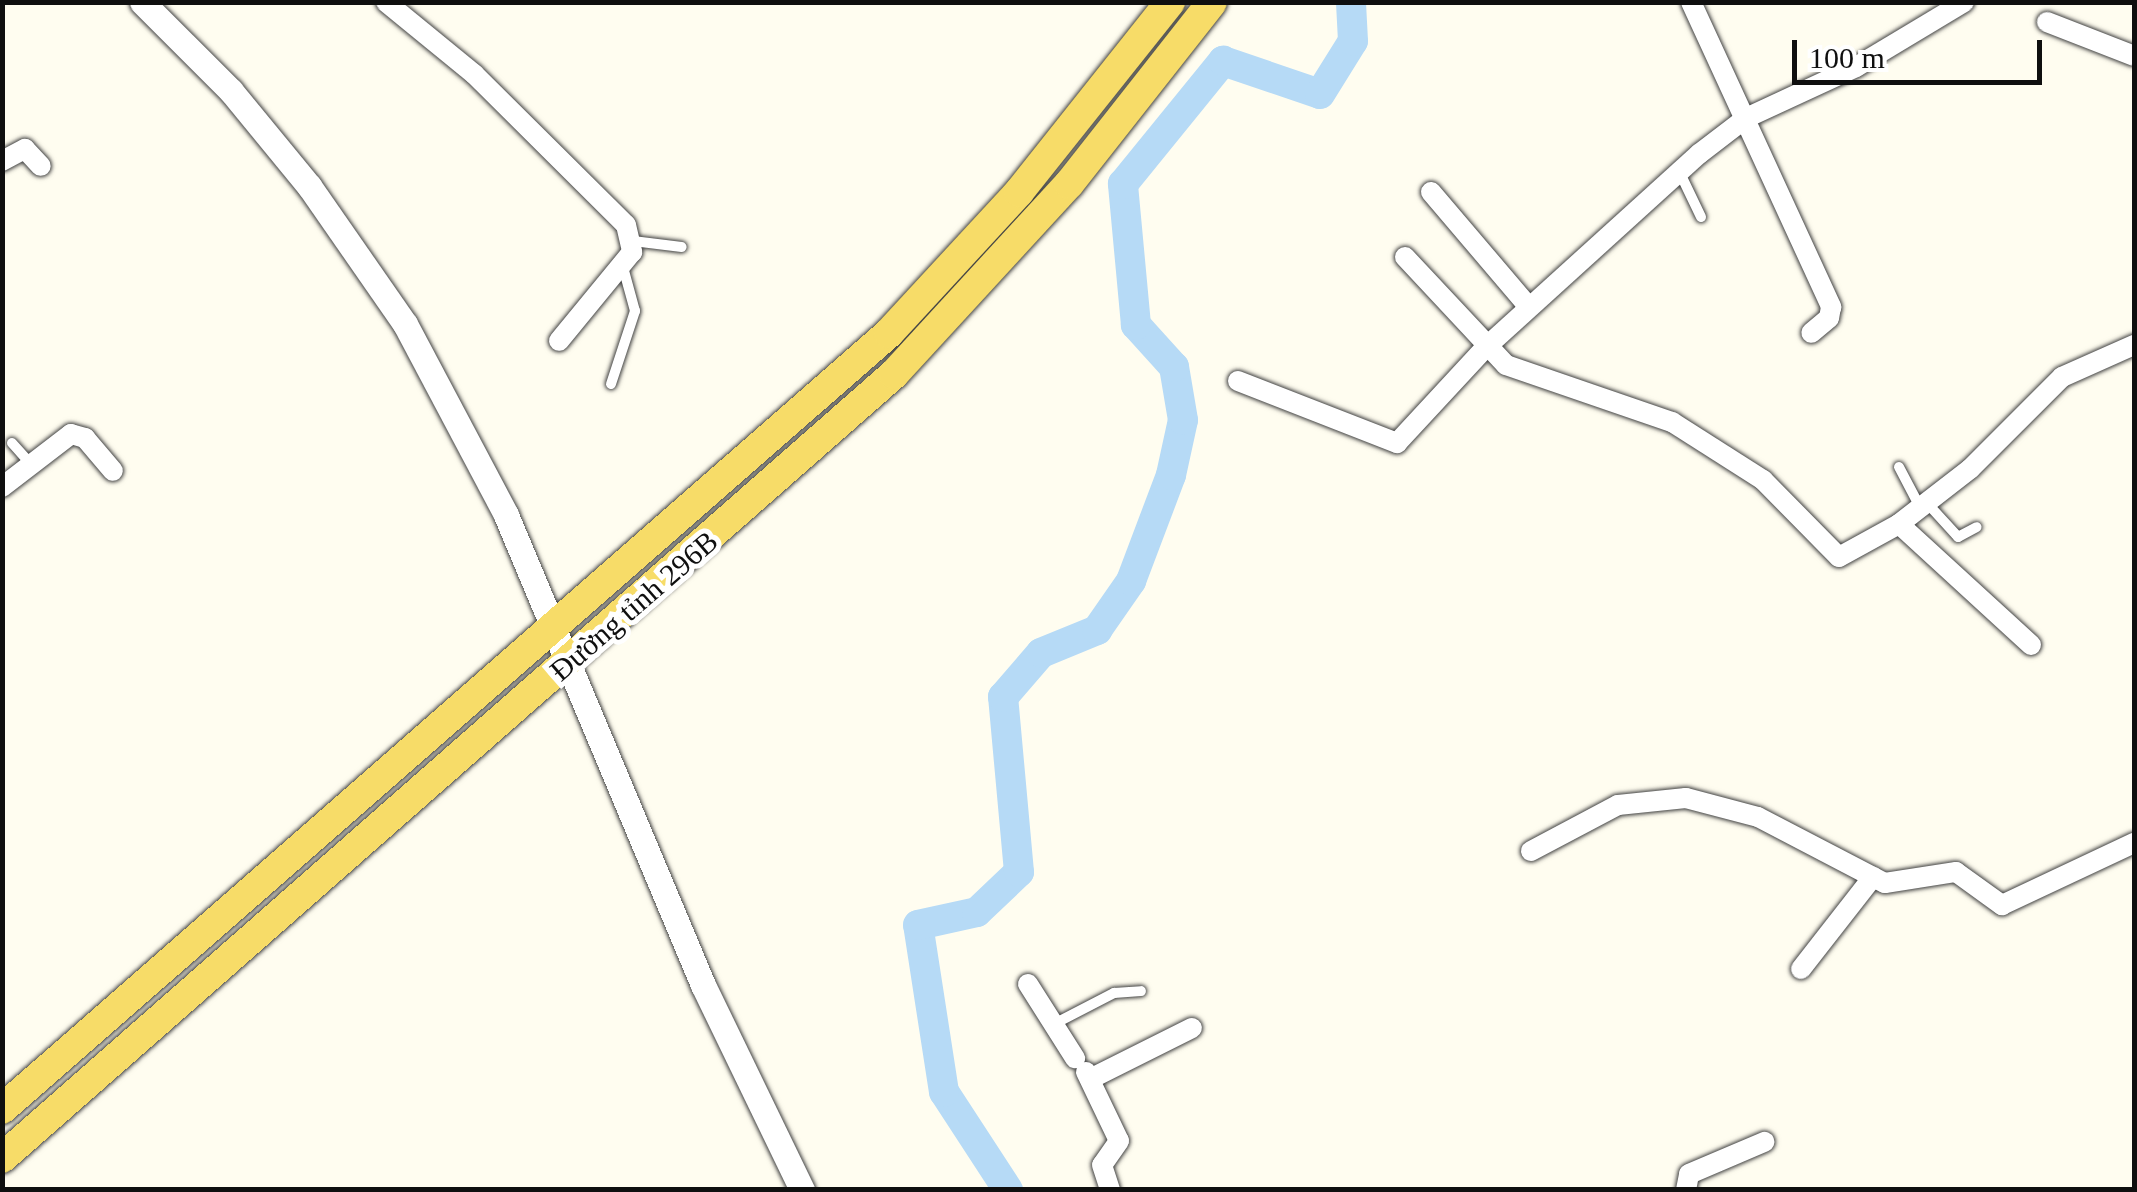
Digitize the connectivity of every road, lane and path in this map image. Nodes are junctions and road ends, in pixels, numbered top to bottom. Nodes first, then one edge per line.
1 (142, 2) edge
2 (386, 2) edge
3 (1170, 2) edge
4 (1212, 2) edge
5 (1691, 2) edge
6 (1964, 2) edge
7 (2047, 22) dead end
8 (2134, 56) edge
9 (1746, 118) junction
10 (2, 161) edge
11 (41, 166) dead end
12 (1679, 170) junction
13 (1430, 192) dead end
14 (1701, 217) dead end
15 (633, 240) junction
16 (682, 247) dead end
17 (1405, 258) dead end
18 (623, 268) junction
19 (1529, 307) junction
20 (1810, 333) dead end
21 (559, 341) dead end
22 (2134, 345) edge
23 (1485, 348) junction
24 (1238, 381) dead end
25 (611, 384) dead end
26 (12, 444) dead end
27 (32, 465) junction
28 (1899, 467) dead end
29 (112, 471) dead end
30 (2, 487) edge
31 (1923, 504) junction
32 (1899, 524) junction
33 (1977, 527) dead end
34 (554, 629) junction
35 (2032, 645) dead end
36 (570, 663) junction
37 (2134, 843) edge
38 (1531, 851) dead end
39 (1873, 877) junction
40 (1801, 969) dead end
41 (1028, 984) dead end
42 (1140, 991) dead end
43 (1053, 1024) junction
44 (1192, 1028) dead end
45 (1084, 1070) junction
46 (2, 1109) edge
47 (1764, 1142) dead end
48 (2, 1158) edge
49 (802, 1190) edge
50 (1110, 1190) edge
51 (1686, 1190) edge

1 - 34 street
2 - 15 street
3 - 34 main road, Đường tỉnh 296B
4 - 36 main road, Đường tỉnh 296B
5 - 9 street
6 - 9 street
7 - 8 street
9 - 12 street
9 - 20 street
10 - 11 street
12 - 14 lane
12 - 19 street
13 - 19 street
15 - 16 lane
15 - 18 street
17 - 23 street
18 - 21 street
18 - 25 lane
19 - 23 street
22 - 31 street
23 - 24 street
23 - 32 street
26 - 27 lane
27 - 29 street
27 - 30 street
28 - 31 lane
31 - 32 street
31 - 33 lane
32 - 35 street
34 - 36 street
34 - 46 main road, Đường tỉnh 296B
36 - 48 main road, Đường tỉnh 296B
36 - 49 street
37 - 39 street
38 - 39 street
39 - 40 street
41 - 43 street
42 - 43 lane
43 - 45 street
44 - 45 street
45 - 50 street
47 - 51 street

